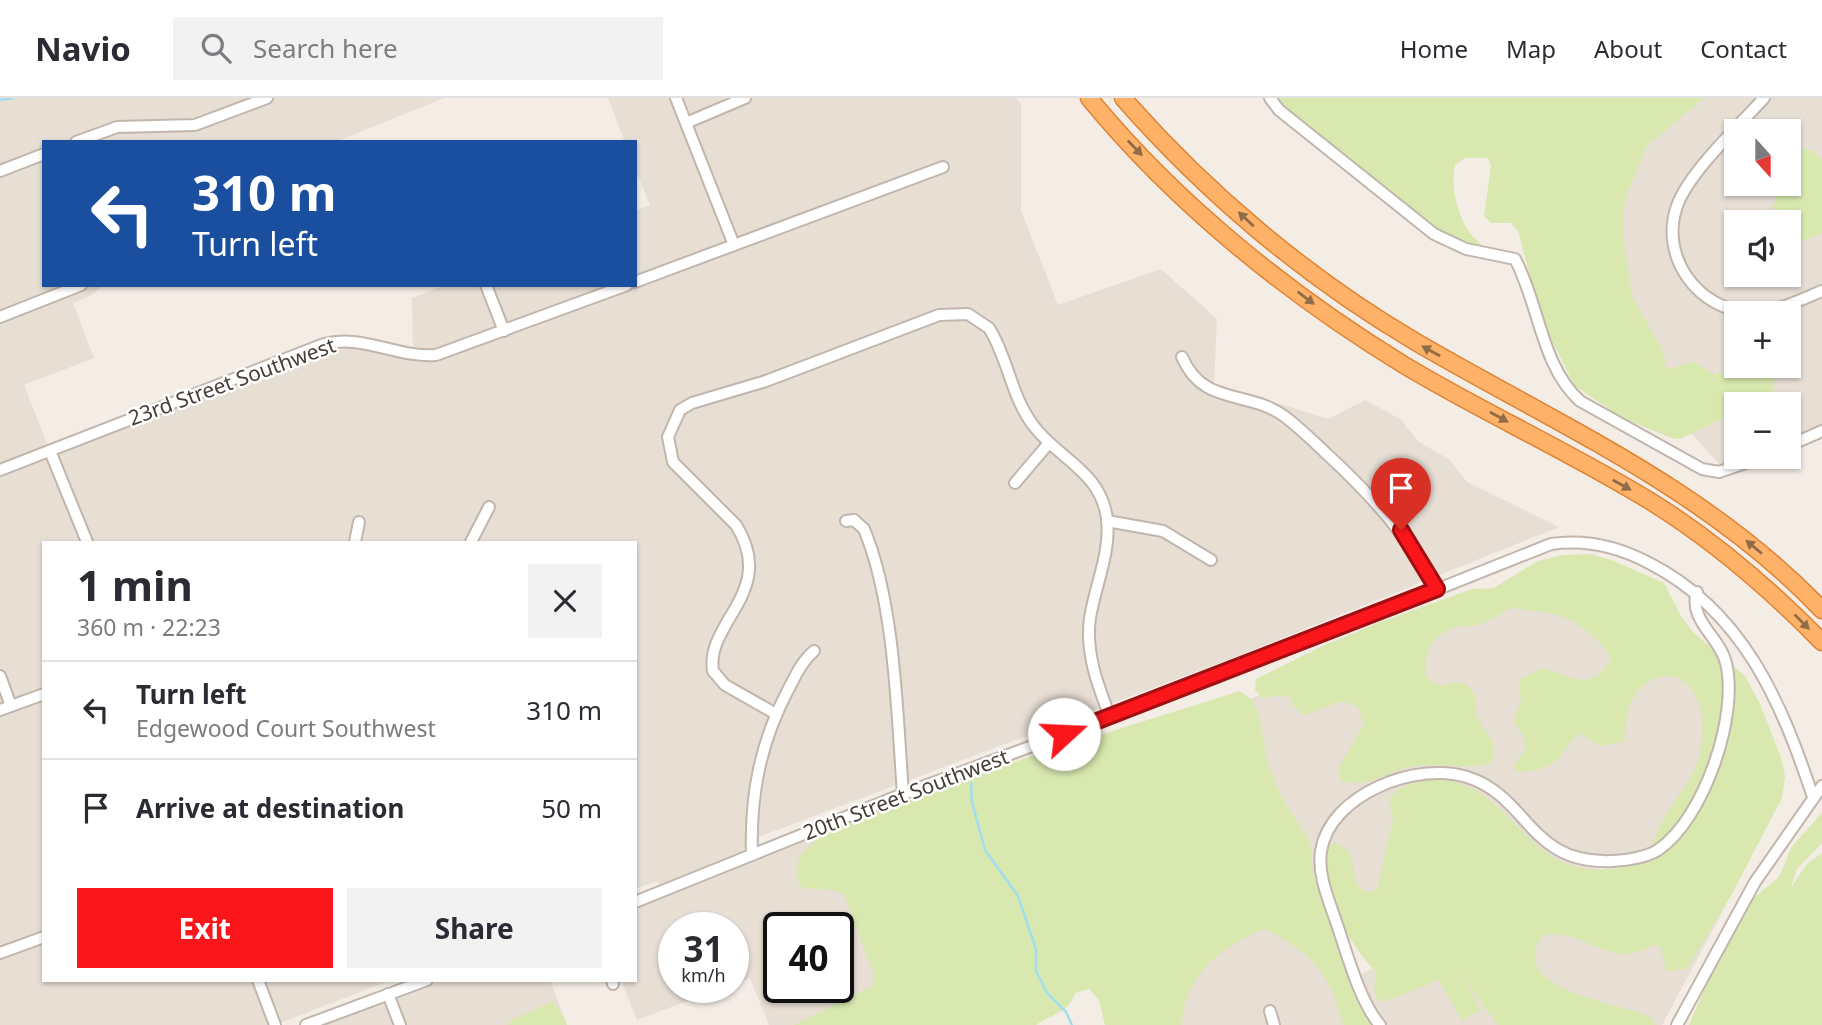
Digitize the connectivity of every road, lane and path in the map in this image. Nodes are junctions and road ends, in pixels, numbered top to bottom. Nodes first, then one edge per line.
1 (267, 98) edge
2 (676, 98) edge
3 (745, 98) edge
4 (1089, 98) edge
5 (1124, 98) edge
6 (1270, 98) edge
7 (1764, 98) edge
8 (686, 123) junction
9 (81, 140) edge
10 (42, 155) edge
11 (943, 167) dead end
12 (0, 171) edge
13 (734, 246) junction
14 (637, 281) edge
15 (76, 287) edge
16 (487, 287) edge
17 (622, 287) edge
18 (1822, 291) edge
19 (0, 317) edge
20 (504, 331) junction
21 (1182, 357) dead end
22 (1822, 431) edge
23 (1801, 440) edge
24 (1049, 443) junction
25 (50, 451) junction
26 (1728, 469) edge
27 (0, 470) edge
28 (1015, 483) dead end
29 (489, 507) dead end
30 (1107, 520) junction
31 (846, 521) dead end
32 (359, 522) dead end
33 (87, 541) edge
34 (355, 541) edge
35 (472, 541) edge
36 (1211, 560) dead end
37 (1437, 589) junction
38 (1697, 592) junction
39 (1822, 610) edge
40 (1822, 642) edge
41 (814, 651) dead end
42 (0, 676) edge
43 (42, 695) edge
44 (6, 708) edge
45 (776, 714) junction
46 (1110, 717) junction
47 (1822, 786) edge
48 (903, 794) junction
49 (1813, 797) junction
50 (752, 855) junction
51 (637, 901) edge
52 (42, 938) edge
53 (0, 953) edge
54 (259, 982) edge
55 (421, 982) edge
56 (388, 994) junction
57 (1270, 1012) dead end
58 (275, 1025) edge
59 (306, 1025) edge
60 (400, 1025) edge
61 (1274, 1025) edge
62 (1380, 1025) edge
63 (1677, 1025) edge

1 - 9 street
2 - 8 street
3 - 8 street
4 -> 40 highway
39 -> 5 highway
6 - 26 street
7 - 18 street
8 - 13 street
10 - 12 street
11 - 13 street
13 - 14 street
15 - 19 street
16 - 20 street
17 - 20 street, 23rd Street Southwest
20 - 25 street, 23rd Street Southwest
21 - 37 street
22 - 23 street
24 - 28 street
24 - 30 street
24 - 45 street
25 - 27 street, 23rd Street Southwest
25 - 33 street
29 - 35 street
30 - 36 street
30 - 46 street
31 - 48 street
32 - 34 street
37 - 38 street, 20th Street Southwest
37 - 46 street, 20th Street Southwest
38 - 49 street, 20th Street Southwest
38 - 62 street
41 - 45 street
42 - 44 street
43 - 44 street
45 - 50 street
46 - 48 street, 20th Street Southwest
47 - 49 street
48 - 50 street, 20th Street Southwest
49 - 63 street
50 - 51 street, 20th Street Southwest
52 - 53 street
54 - 58 street
55 - 56 street
56 - 59 street
56 - 60 street
57 - 61 street

